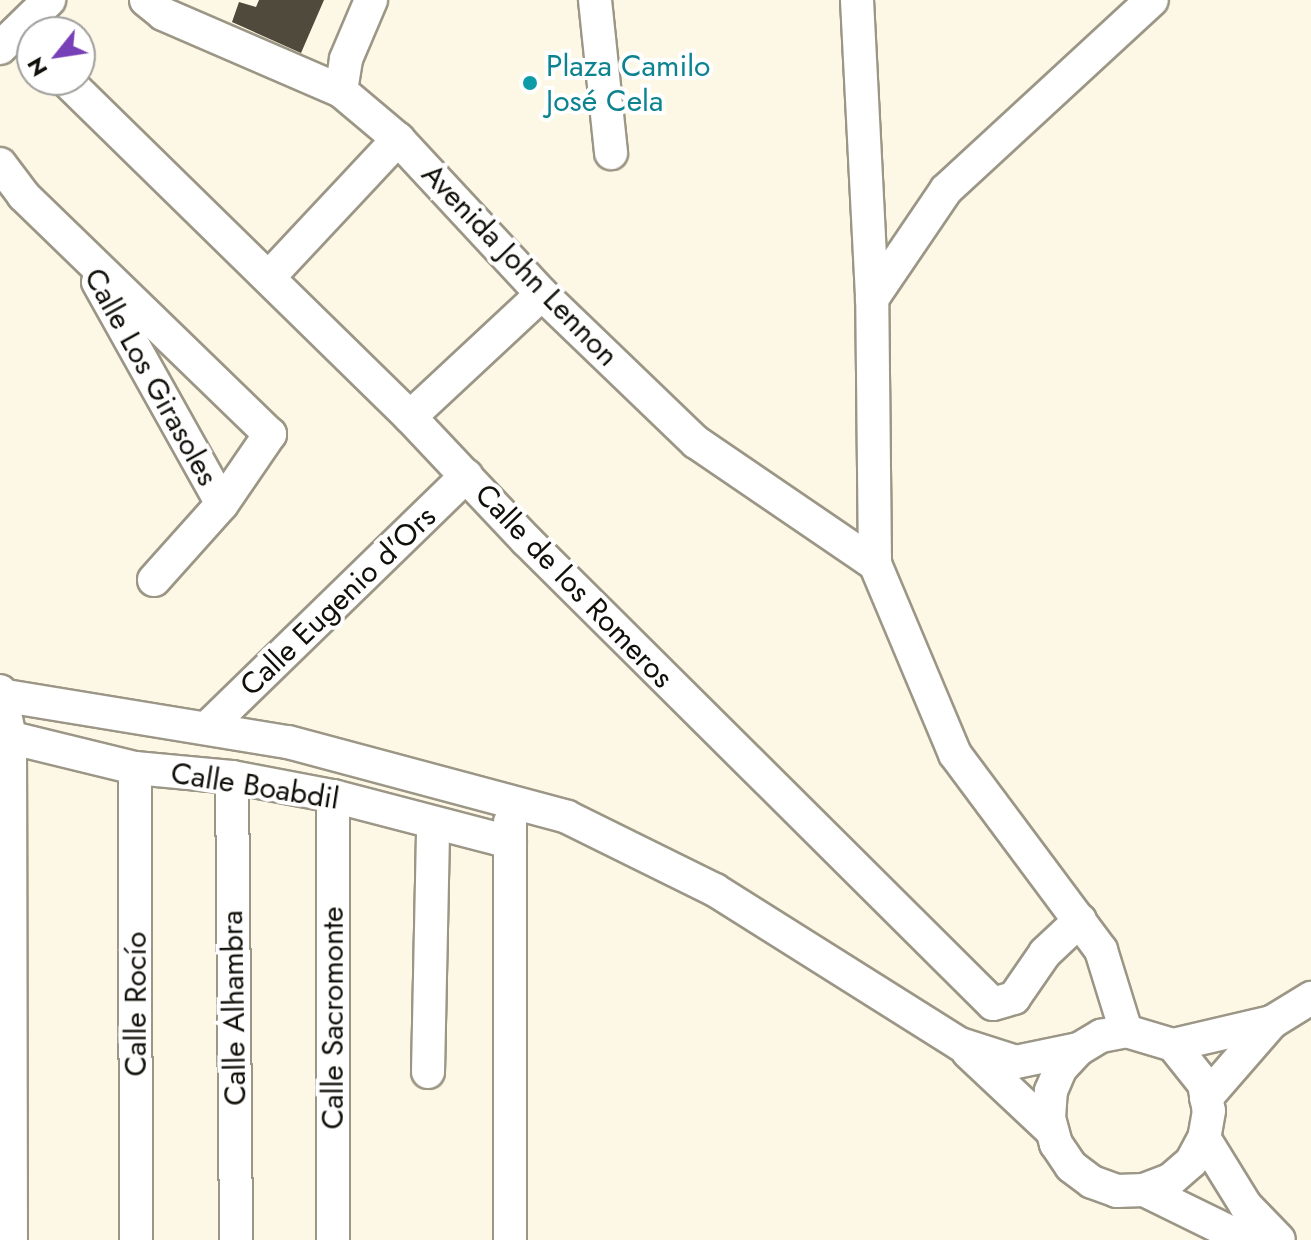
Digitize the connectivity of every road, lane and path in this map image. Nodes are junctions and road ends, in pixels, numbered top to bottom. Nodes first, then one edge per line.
1 (49, 0) edge
2 (146, 0) edge
3 (371, 0) edge
4 (595, 0) edge
5 (857, 0) edge
6 (1152, 0) edge
7 (36, 16) edge
8 (341, 91) junction
9 (82, 96) edge
10 (398, 139) junction
11 (611, 153) dead end
12 (0, 164) edge
13 (80, 251) junction
14 (269, 277) junction
15 (542, 294) junction
16 (872, 299) junction
17 (410, 417) junction
18 (466, 476) junction
19 (222, 504) junction
20 (875, 564) junction
21 (154, 580) dead end
22 (1, 694) edge
23 (209, 726) junction
24 (5, 736) edge
25 (135, 768) junction
26 (232, 777) junction
27 (333, 796) junction
28 (511, 799) junction
29 (6, 820) edge
30 (433, 823) junction
31 (510, 842) junction
32 (1080, 920) junction
33 (1311, 998) edge
34 (1272, 1022) junction
35 (1126, 1031) junction
36 (960, 1044) junction
37 (1173, 1045) junction
38 (1079, 1049) junction
39 (428, 1072) dead end
40 (1206, 1098) junction
41 (1052, 1131) junction
42 (1204, 1138) junction
43 (1144, 1190) junction
44 (11, 1234) edge
45 (136, 1240) edge
46 (236, 1240) edge
47 (333, 1240) edge
48 (510, 1240) edge
49 (1246, 1240) edge
50 (1279, 1240) edge

1 - 7 street
2 - 8 street, Avenida John Lennon
3 - 8 street
4 - 11 street
5 - 16 street
6 - 16 street
8 - 10 street, Avenida John Lennon
9 - 14 street, Calle de los Romeros
10 - 14 street
10 - 15 street, Avenida John Lennon
12 - 13 street, Calle Los Girasoles
13 - 19 street, Calle Los Girasoles
13 - 19 street, Calle Los Girasoles
14 - 17 street, Calle de los Romeros
15 - 17 street
15 - 20 street, Avenida John Lennon
16 - 20 street
17 - 18 street, Calle de los Romeros
18 - 23 street, Calle Eugenio d'Ors
18 - 32 street, Calle de los Romeros
19 - 21 street, Calle Los Girasoles
20 - 32 street
22 - 23 street
22 - 24 street
23 - 28 street
24 - 25 street, Calle Boabdil
24 - 29 street
25 - 26 street, Calle Boabdil
25 - 45 street, Calle Rocío
26 - 27 street, Calle Boabdil
26 - 46 street, Calle Alhambra
27 - 30 street, Calle Boabdil
27 - 47 street, Calle Sacromonte
28 - 31 street
28 - 36 street
29 - 44 street
30 - 31 street, Calle Boabdil
30 - 39 street
31 - 48 street
32 - 35 street
33 - 34 street
34 - 37 street
34 - 40 street
35 - 37 street
35 - 38 street
36 - 38 street
36 - 41 street
37 - 40 street
38 - 41 street
40 - 42 street
41 - 43 street
42 - 43 street
42 - 50 street
43 - 49 street

